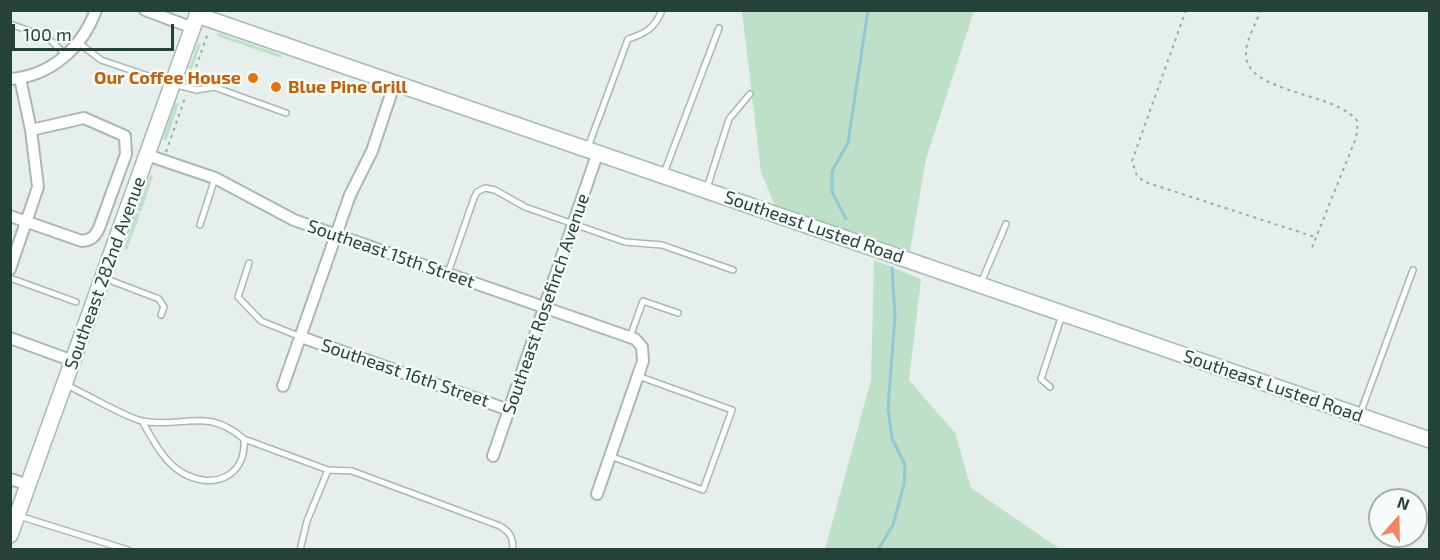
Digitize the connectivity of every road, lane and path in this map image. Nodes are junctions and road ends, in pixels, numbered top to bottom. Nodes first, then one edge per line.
1 (96, 10) edge
2 (145, 10) edge
3 (662, 10) edge
4 (1186, 10) edge
5 (1261, 10) edge
6 (197, 18) edge
7 (10, 24) edge
8 (719, 28) dead end
9 (79, 43) junction
10 (66, 56) junction
11 (15, 78) edge
12 (395, 82) junction
13 (172, 84) junction
14 (750, 94) dead end
15 (286, 113) dead end
16 (31, 130) junction
17 (593, 150) junction
18 (147, 155) junction
19 (663, 174) junction
20 (215, 178) junction
21 (706, 189) junction
22 (10, 216) edge
23 (27, 222) junction
24 (573, 224) junction
25 (1006, 224) dead end
26 (200, 225) dead end
27 (336, 235) junction
28 (1315, 237) junction
29 (1311, 250) dead end
30 (249, 263) dead end
31 (10, 269) edge
32 (733, 270) dead end
33 (1413, 270) dead end
34 (448, 273) junction
35 (10, 278) edge
36 (103, 278) junction
37 (981, 285) junction
38 (76, 302) dead end
39 (545, 306) junction
40 (678, 313) dead end
41 (1062, 313) junction
42 (161, 315) dead end
43 (301, 337) junction
44 (10, 338) edge
45 (635, 340) junction
46 (73, 362) junction
47 (638, 376) junction
48 (65, 384) junction
49 (284, 386) dead end
50 (1050, 387) dead end
51 (509, 410) junction
52 (1360, 416) junction
53 (142, 420) junction
54 (244, 439) junction
55 (1430, 440) edge
56 (493, 456) dead end
57 (610, 456) junction
58 (328, 470) junction
59 (10, 479) edge
60 (28, 485) junction
61 (597, 494) dead end
62 (18, 515) junction
63 (10, 535) edge
64 (128, 549) edge
65 (300, 549) edge
66 (513, 549) edge

1 - 9 street
2 - 6 street
3 - 17 lane
4 - 28 path
5 - 28 path
6 - 12 main road, Southeast Lusted Road
6 - 13 main road, Southeast 282nd Avenue
7 - 10 lane
8 - 19 lane
9 - 10 street
9 - 13 lane
10 - 11 street
11 - 16 street
12 - 17 main road, Southeast Lusted Road
12 - 27 street
13 - 15 lane
13 - 18 main road, Southeast 282nd Avenue
14 - 21 lane
16 - 23 street
16 - 23 street
17 - 19 main road, Southeast Lusted Road
17 - 24 street, Southeast Rosefinch Avenue
18 - 20 street, Southeast 15th Street
18 - 36 main road, Southeast 282nd Avenue
19 - 21 main road, Southeast Lusted Road
20 - 26 lane
20 - 27 street, Southeast 15th Street
21 - 37 main road, Southeast Lusted Road
22 - 23 street
23 - 31 street
24 - 32 lane
24 - 34 lane
24 - 39 street, Southeast Rosefinch Avenue
25 - 37 lane
27 - 34 street, Southeast 15th Street
27 - 43 street
28 - 29 path
30 - 43 lane
33 - 52 lane
34 - 39 street, Southeast 15th Street
35 - 38 lane
36 - 42 lane
36 - 46 main road, Southeast 282nd Avenue
37 - 41 main road, Southeast Lusted Road
39 - 45 street, Southeast 15th Street
39 - 51 street, Southeast Rosefinch Avenue
40 - 45 lane
41 - 50 lane
41 - 52 main road, Southeast Lusted Road
43 - 49 street
43 - 51 street, Southeast 16th Street
44 - 46 street
45 - 47 street
46 - 48 main road, Southeast 282nd Avenue
47 - 57 street
47 - 57 lane
48 - 53 lane
48 - 60 main road, Southeast 282nd Avenue
51 - 56 street, Southeast Rosefinch Avenue
52 - 55 main road, Southeast Lusted Road
53 - 54 lane
53 - 54 lane
54 - 58 lane
57 - 61 street
58 - 65 lane
58 - 66 lane
59 - 60 street
60 - 62 main road, Southeast 282nd Avenue
62 - 63 main road, Southeast 282nd Avenue
62 - 64 lane

